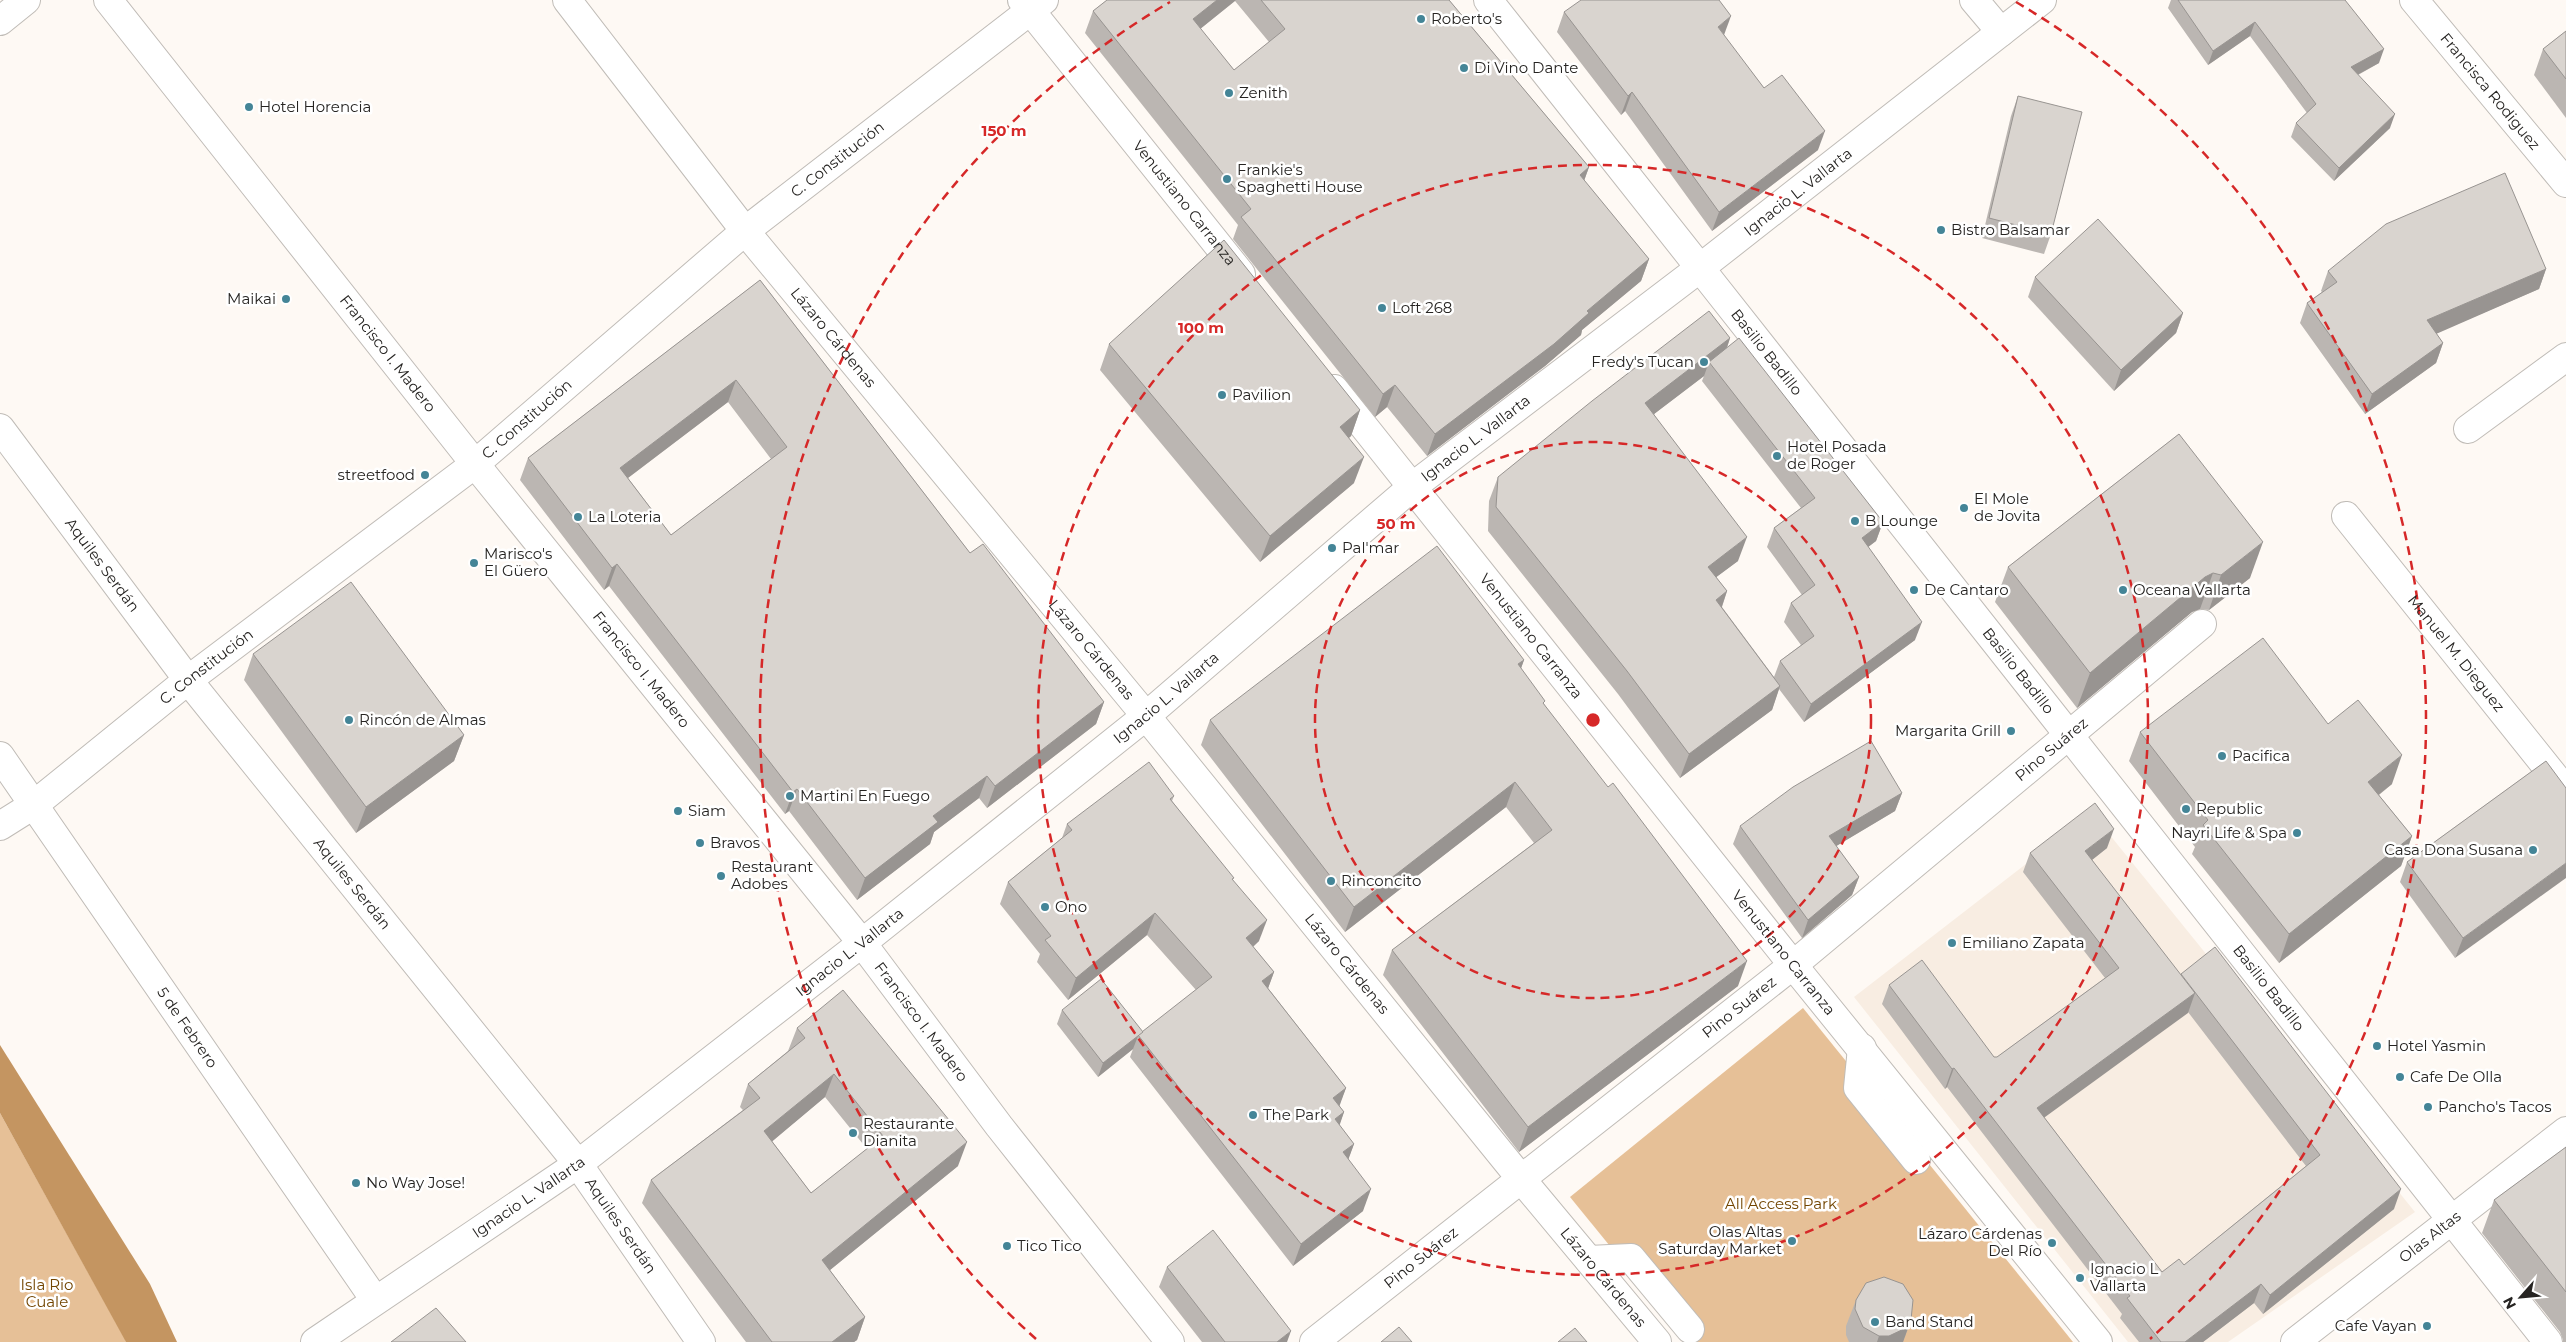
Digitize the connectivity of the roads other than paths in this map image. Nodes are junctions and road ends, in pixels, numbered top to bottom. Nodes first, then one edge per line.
1 (26, 0) edge
2 (108, 0) edge
3 (567, 0) edge
4 (1488, 0) edge
5 (1974, 0) edge
6 (2042, 0) edge
7 (2414, 0) edge
8 (1032, 4) edge
9 (0, 21) edge
10 (2001, 32) junction
11 (2566, 183) edge
12 (745, 231) junction
13 (1700, 268) junction
14 (1258, 295) edge
15 (2566, 357) edge
16 (1320, 372) edge
17 (0, 428) edge
18 (2468, 429) dead end
19 (475, 464) junction
20 (1412, 487) junction
21 (2346, 516) dead end
22 (2202, 624) edge
23 (188, 680) junction
24 (1146, 716) junction
25 (2068, 734) junction
26 (0, 756) edge
27 (2566, 791) edge
28 (35, 804) junction
29 (0, 826) edge
30 (862, 943) junction
31 (1793, 965) junction
32 (1862, 1048) junction
33 (2566, 1131) edge
34 (1916, 1160) dead end
35 (578, 1164) junction
36 (1522, 1180) junction
37 (2452, 1220) junction
38 (1589, 1260) junction
39 (375, 1300) junction
40 (1690, 1329) dead end
41 (315, 1342) edge
42 (701, 1342) edge
43 (1170, 1342) edge
44 (1314, 1342) edge
45 (1657, 1342) edge
46 (2098, 1342) edge
47 (2295, 1342) edge
48 (2548, 1342) edge

1 - 9 street
2 - 19 street, Francisco I. Madero
3 - 12 street, Lázaro Cárdenas
4 - 13 street, Basilio Badillo
5 - 10 street
6 - 10 street, Ignacio L. Vallarta
7 - 11 street, Francisca Rodiguez
8 - 12 street, C. Constitución
8 - 14 street, Venustiano Carranza
10 - 13 street, Ignacio L. Vallarta
12 - 19 street, C. Constitución
12 - 24 street, Lázaro Cárdenas
13 - 20 street, Ignacio L. Vallarta
13 - 25 street, Basilio Badillo
15 - 18 street
16 - 20 street, Venustiano Carranza
17 - 23 street, Aquiles Serdán
19 - 23 street, C. Constitución
19 - 30 street, Francisco I. Madero
20 - 24 street, Ignacio L. Vallarta
20 - 31 street, Venustiano Carranza
21 - 27 street, Manuel M. Dieguez
22 - 25 street, Pino Suárez
23 - 28 street, C. Constitución
23 - 35 street, Aquiles Serdán
24 - 30 street, Ignacio L. Vallarta
24 - 36 street, Lázaro Cárdenas
25 - 31 street, Pino Suárez
25 - 37 street, Basilio Badillo
26 - 28 street, 5 de Febrero
28 - 29 street, C. Constitución
28 - 39 street, 5 de Febrero
30 - 35 street, Ignacio L. Vallarta
30 - 43 street, Francisco I. Madero
31 - 32 street, Venustiano Carranza
31 - 36 street, Pino Suárez
32 - 34 street
32 - 46 street, Venustiano Carranza
33 - 37 street, Olas Altas
35 - 39 street, Ignacio L. Vallarta
35 - 42 street, Aquiles Serdán
36 - 38 street, Lázaro Cárdenas
36 - 44 street, Pino Suárez
37 - 47 street, Olas Altas
37 - 48 street, Basilio Badillo
38 - 40 street
38 - 45 street, Lázaro Cárdenas
39 - 41 street, Ignacio L. Vallarta

